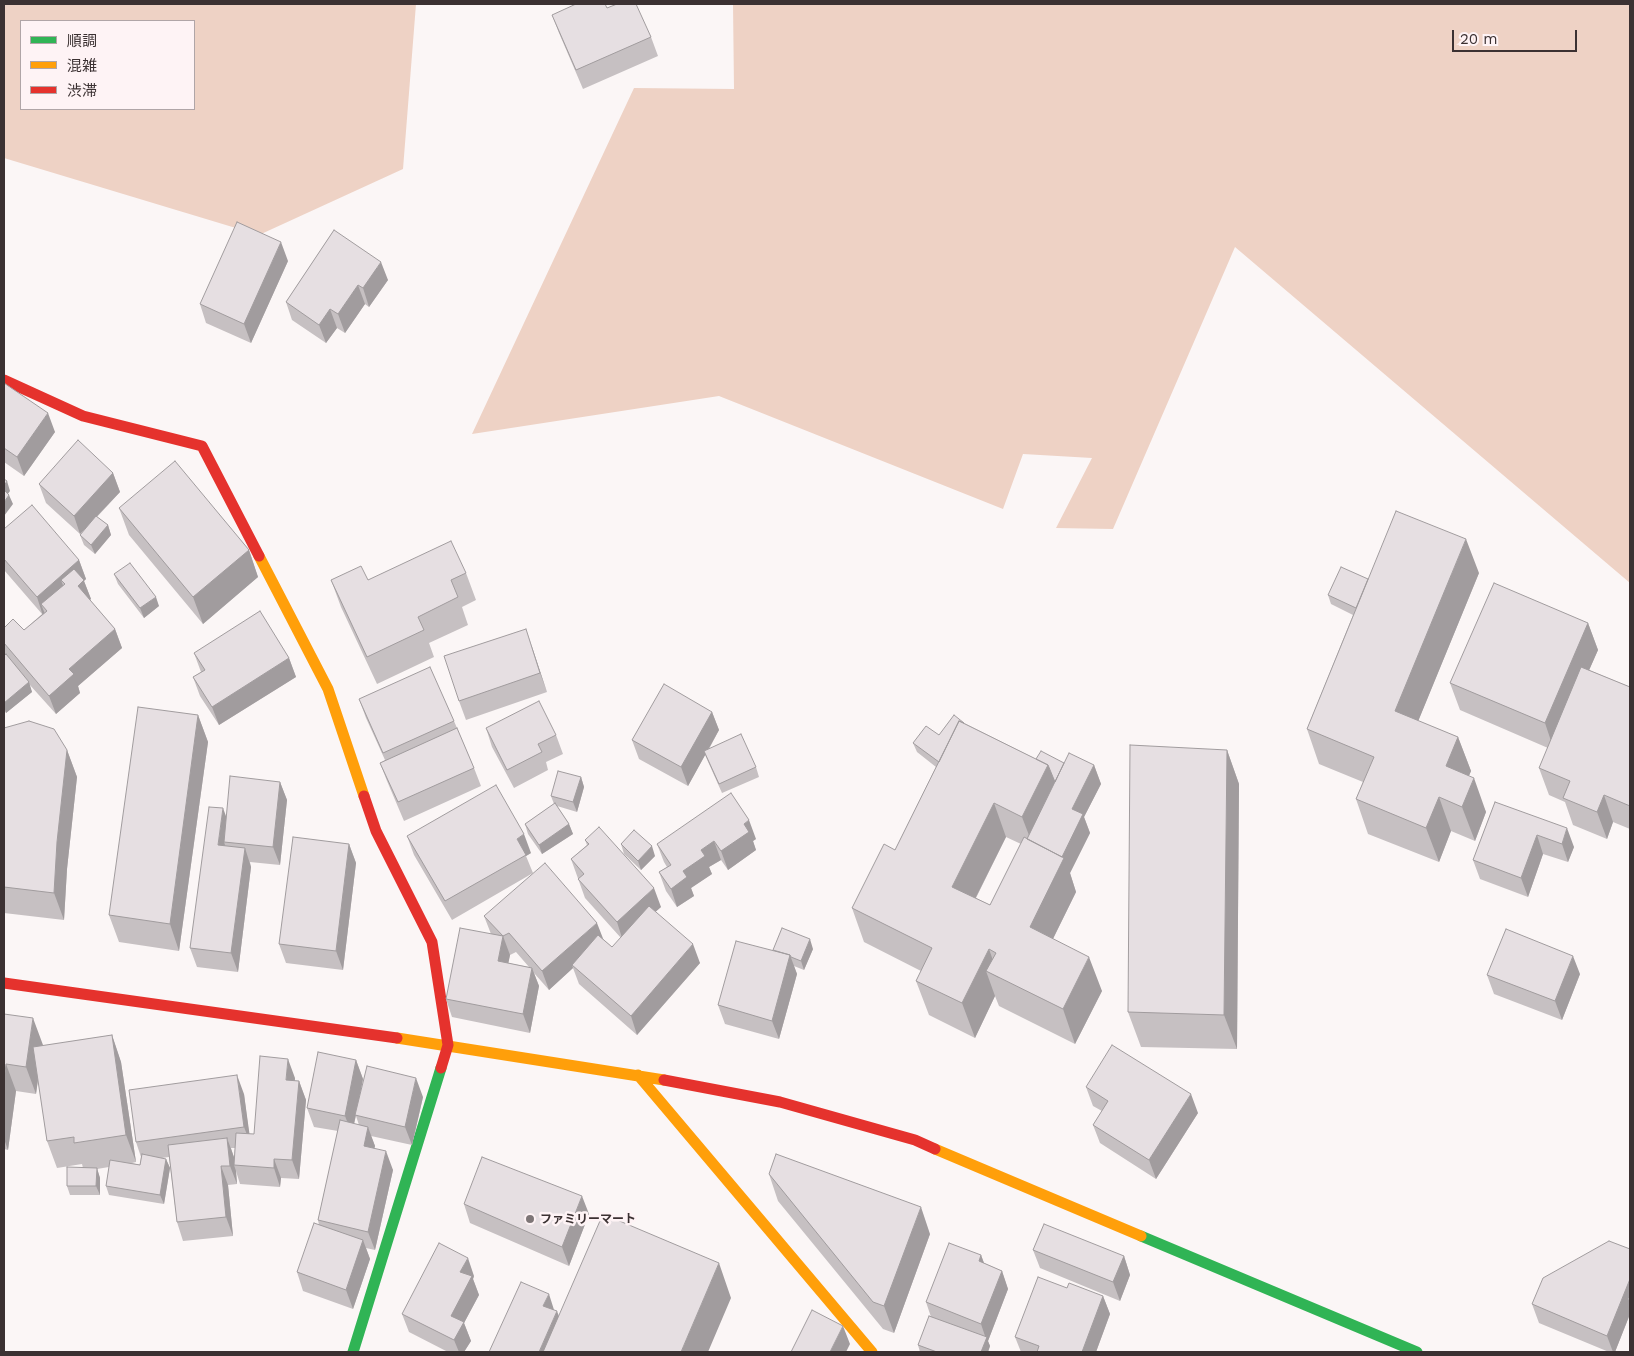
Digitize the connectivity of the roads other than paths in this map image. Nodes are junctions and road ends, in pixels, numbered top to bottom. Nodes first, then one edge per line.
1 (4, 380) edge
2 (4, 983) edge
3 (448, 1045) junction
4 (638, 1075) junction
5 (353, 1352) edge
6 (872, 1352) edge
7 (1417, 1352) edge

1 - 3 street
2 - 3 street
3 - 4 street
3 - 5 street
4 - 6 street
4 - 7 street

